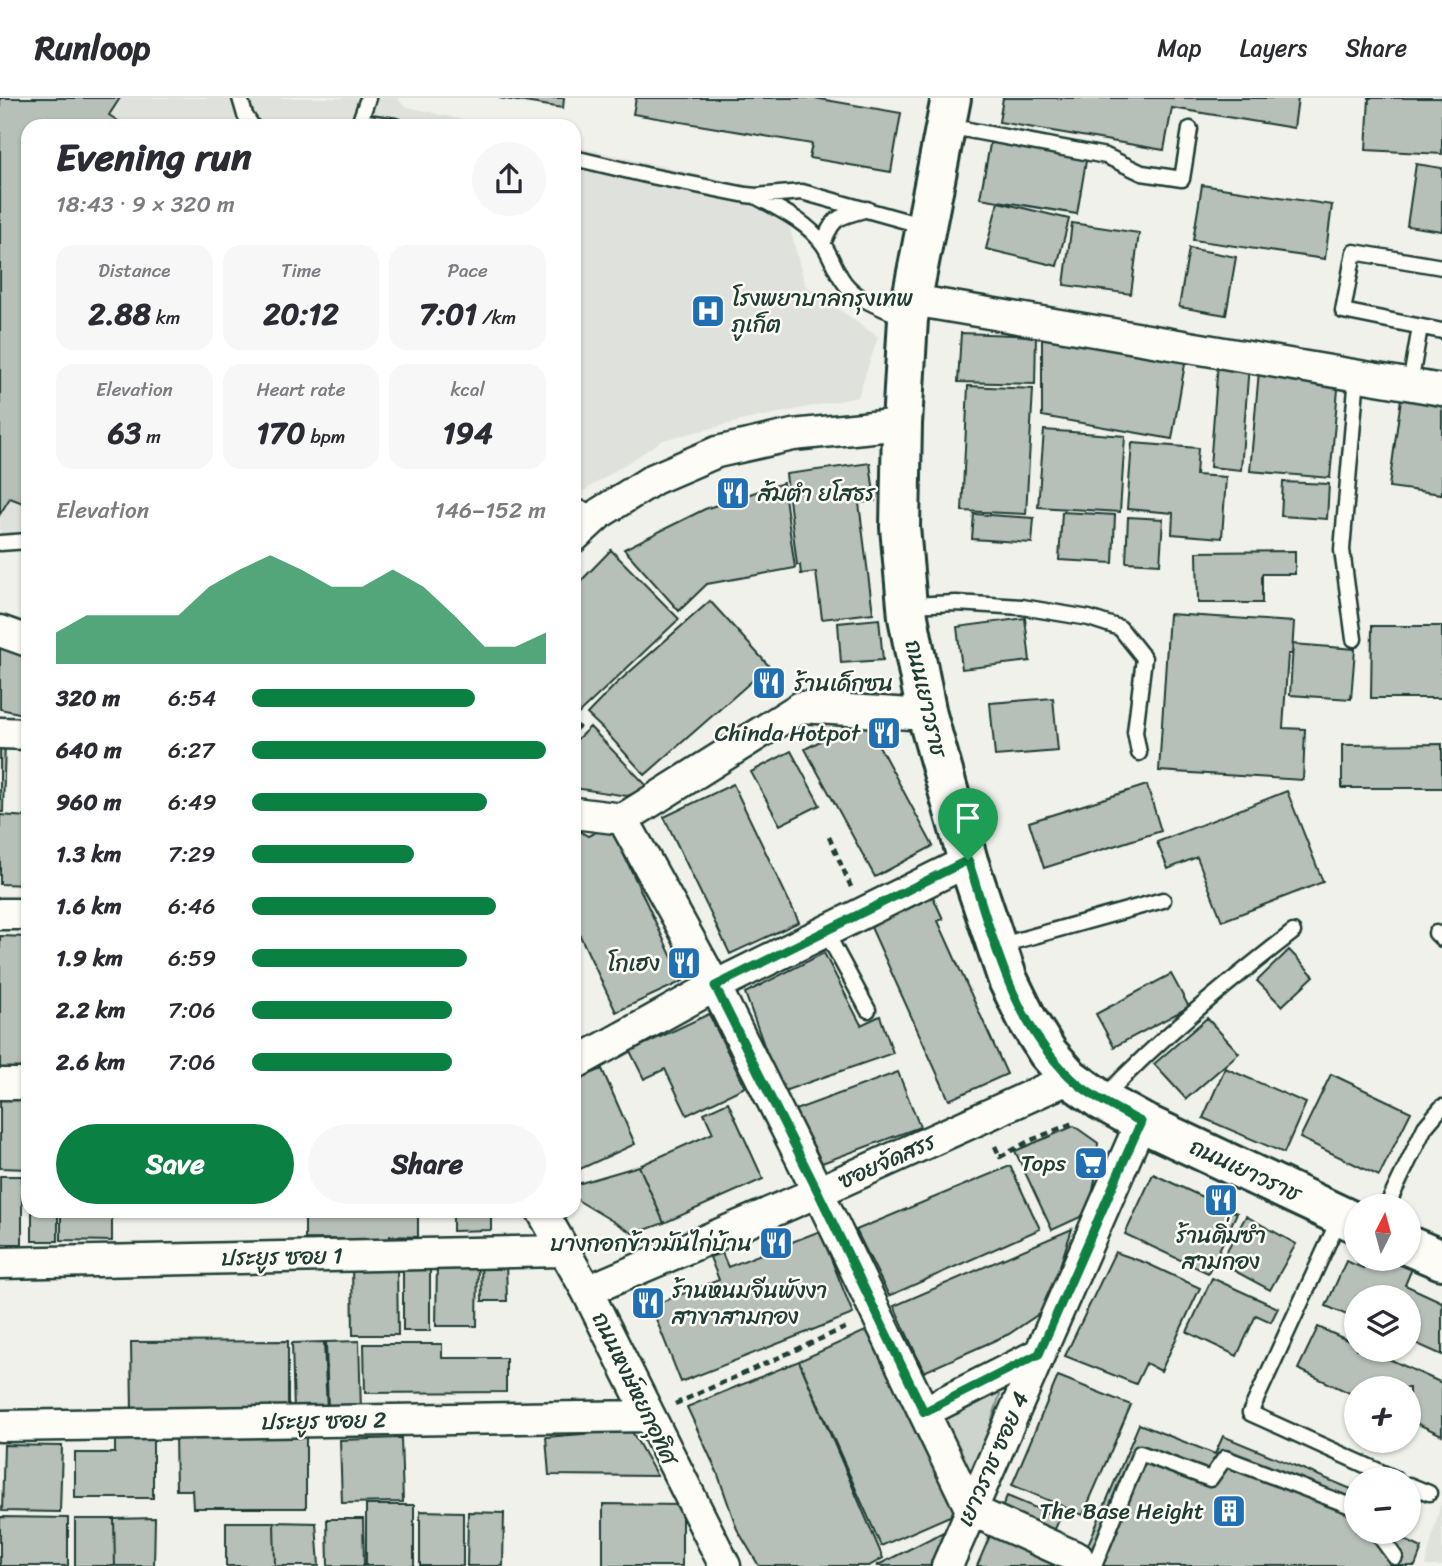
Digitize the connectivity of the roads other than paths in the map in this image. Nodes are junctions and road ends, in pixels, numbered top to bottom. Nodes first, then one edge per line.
1 (240, 98) edge
2 (368, 98) edge
3 (948, 112) edge
4 (248, 119) edge
5 (360, 119) edge
6 (1190, 130) dead end
7 (581, 160) edge
8 (756, 197) junction
9 (867, 209) junction
10 (927, 227) junction
11 (823, 244) junction
12 (1442, 267) edge
13 (910, 310) junction
14 (1420, 327) junction
15 (1442, 331) edge
16 (1357, 376) junction
17 (1410, 385) junction
18 (1442, 390) edge
19 (902, 424) junction
20 (587, 510) edge
21 (21, 542) edge
22 (0, 543) edge
23 (908, 606) junction
24 (0, 631) edge
25 (21, 638) edge
26 (1354, 639) dead end
27 (927, 715) junction
28 (0, 733) edge
29 (21, 734) edge
30 (1139, 753) dead end
31 (581, 814) edge
32 (623, 819) junction
33 (968, 860) junction
34 (1163, 900) dead end
35 (0, 914) edge
36 (21, 914) edge
37 (826, 932) junction
38 (1293, 932) dead end
39 (996, 946) junction
40 (715, 986) junction
41 (868, 1010) dead end
42 (581, 1060) edge
43 (1070, 1078) junction
44 (0, 1084) edge
45 (21, 1084) edge
46 (1442, 1107) edge
47 (1091, 1114) junction
48 (1141, 1122) junction
49 (818, 1192) junction
50 (1393, 1194) edge
51 (1344, 1217) edge
52 (546, 1218) edge
53 (1344, 1229) edge
54 (564, 1251) junction
55 (1421, 1251) edge
56 (1442, 1260) edge
57 (0, 1263) edge
58 (587, 1291) junction
59 (1039, 1354) junction
60 (924, 1412) junction
61 (649, 1416) junction
62 (0, 1426) edge
63 (1369, 1467) edge
64 (1421, 1490) edge
65 (1429, 1493) dead end
66 (1344, 1503) edge
67 (971, 1510) junction
68 (1385, 1544) edge
69 (1395, 1558) dead end
70 (1086, 1562) edge
71 (725, 1566) edge
72 (947, 1566) edge

1 - 4 lane
2 - 5 lane
3 - 6 lane
3 - 10 main road, ถนนเยาวราช
7 - 8 lane
8 - 9 lane
8 - 11 lane
9 - 10 lane
9 - 11 lane
10 - 13 main road, ถนนเยาวราช
11 - 13 lane
12 - 14 lane
13 - 16 street
13 - 19 main road, ถนนเยาวราช
14 - 15 lane
14 - 17 lane
16 - 17 street
16 - 26 lane
17 - 18 street
19 - 20 street
19 - 23 main road, ถนนเยาวราช
21 - 22 lane
23 - 27 main road, ถนนเยาวราช
23 - 30 lane
24 - 25 street
27 - 32 street
27 - 33 main road, ถนนเยาวราช
28 - 29 street
31 - 32 street
32 - 40 street
33 - 37 street
33 - 39 main road, ถนนเยาวราช
34 - 39 lane
35 - 36 street
37 - 40 street
37 - 41 lane
38 - 47 lane
39 - 43 main road, ถนนเยาวราช
40 - 42 street
40 - 49 street
43 - 47 main road, ถนนเยาวราช
43 - 49 street, ซอยจัดสรร
44 - 45 street
46 - 50 lane
47 - 48 main road, ถนนเยาวราช
48 - 51 main road, ถนนเยาวราช
48 - 59 street, เยาวราช ซอย 4
49 - 58 street, ซอยจัดสรร
49 - 60 street
52 - 54 street, ถนนหงษ์หยกอุทิศ
53 - 63 lane
54 - 57 street, ประยูร ซอย 1
54 - 58 street, ถนนหงษ์หยกอุทิศ
55 - 56 main road
58 - 61 street, ถนนหงษ์หยกอุทิศ
59 - 60 street
59 - 67 street, เยาวราช ซอย 4
60 - 67 street
61 - 62 street, ประยูร ซอย 2
61 - 71 street, ถนนหงษ์หยกอุทิศ
64 - 65 lane
66 - 70 lane
67 - 70 street
67 - 72 street, เยาวราช ซอย 4
68 - 69 lane

